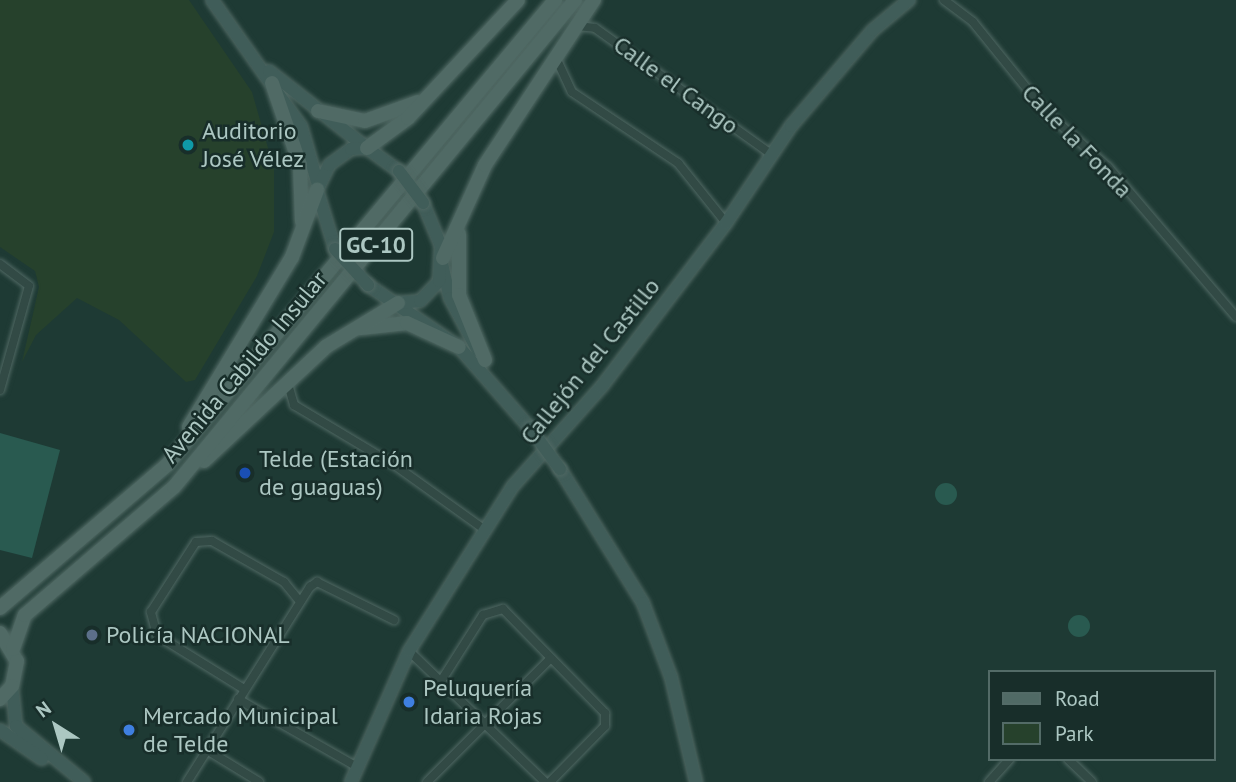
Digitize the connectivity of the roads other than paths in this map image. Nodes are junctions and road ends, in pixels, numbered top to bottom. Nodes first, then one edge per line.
1 (212, 0) edge
2 (518, 0) edge
3 (555, 0) edge
4 (575, 0) edge
5 (594, 0) edge
6 (909, 0) edge
7 (944, 0) edge
8 (577, 26) junction
9 (558, 53) junction
10 (257, 60) junction
11 (272, 83) junction
12 (423, 100) junction
13 (318, 111) junction
14 (367, 148) junction
15 (771, 154) junction
16 (318, 188) junction
17 (464, 203) junction
18 (726, 223) junction
19 (299, 243) junction
20 (442, 261) junction
21 (0, 264) edge
22 (398, 303) junction
23 (1236, 317) edge
24 (340, 336) junction
25 (459, 347) junction
26 (485, 360) junction
27 (288, 384) junction
28 (0, 390) edge
29 (506, 396) junction
30 (167, 465) junction
31 (174, 487) junction
32 (485, 530) junction
33 (51, 566) junction
34 (0, 596) edge
35 (298, 599) junction
36 (0, 608) edge
37 (394, 620) dead end
38 (0, 632) edge
39 (13, 649) junction
40 (409, 650) junction
41 (551, 657) junction
42 (443, 678) junction
43 (12, 686) junction
44 (244, 689) junction
45 (0, 699) edge
46 (238, 699) junction
47 (485, 723) junction
48 (0, 730) edge
49 (207, 750) junction
50 (1008, 761) edge
51 (1070, 761) edge
52 (357, 767) junction
53 (75, 778) edge
54 (187, 782) edge
55 (259, 782) edge
56 (351, 782) edge
57 (427, 782) edge
58 (545, 782) edge
59 (550, 782) edge
60 (696, 782) edge
61 (989, 782) edge
62 (1092, 782) edge

1 - 10 main road
2 - 12 main road
3 - 30 main road, Avenida Cabildo Insular / GC-10
4 - 31 main road, Avenida Cabildo Insular / GC-10
5 - 8 main road
6 - 15 main road, Callejón del Castillo
7 - 23 street, Calle la Fonda
8 - 9 main road
8 - 15 street, Calle el Cango
9 - 17 main road
9 - 18 street
10 - 11 main road
10 - 13 main road
11 - 16 main road
11 - 19 main road
12 - 13 main road
12 - 14 main road
13 - 14 main road
14 - 16 main road
14 - 20 main road, bridge
15 - 18 main road, Callejón del Castillo
16 - 19 main road
16 - 22 main road, bridge
17 - 20 main road
17 - 26 main road
18 - 32 main road, Callejón del Castillo
19 - 30 main road
20 - 22 main road
20 - 26 main road
21 - 28 street
22 - 24 main road
22 - 25 main road
24 - 25 main road
24 - 27 main road
25 - 29 main road
26 - 29 main road
27 - 31 main road
27 - 32 street
29 - 60 main road, bridge
30 - 33 main road, Avenida Cabildo Insular / GC-10
31 - 39 main road, Avenida Cabildo Insular / GC-10
32 - 40 main road, Callejón del Castillo
33 - 34 main road
33 - 36 main road, Avenida Cabildo Insular / GC-10
35 - 37 street
35 - 44 street
35 - 44 street
38 - 39 main road
39 - 43 main road, GC-10
40 - 42 street
40 - 52 main road, Callejón del Castillo
41 - 42 street
41 - 47 street
41 - 59 street
42 - 47 street
43 - 45 main road
43 - 53 main road
44 - 46 street
46 - 49 street
46 - 52 street
47 - 57 street
47 - 58 street
48 - 53 main road
49 - 54 street
49 - 55 street
50 - 61 street
51 - 62 street
52 - 56 main road, Callejón del Castillo

